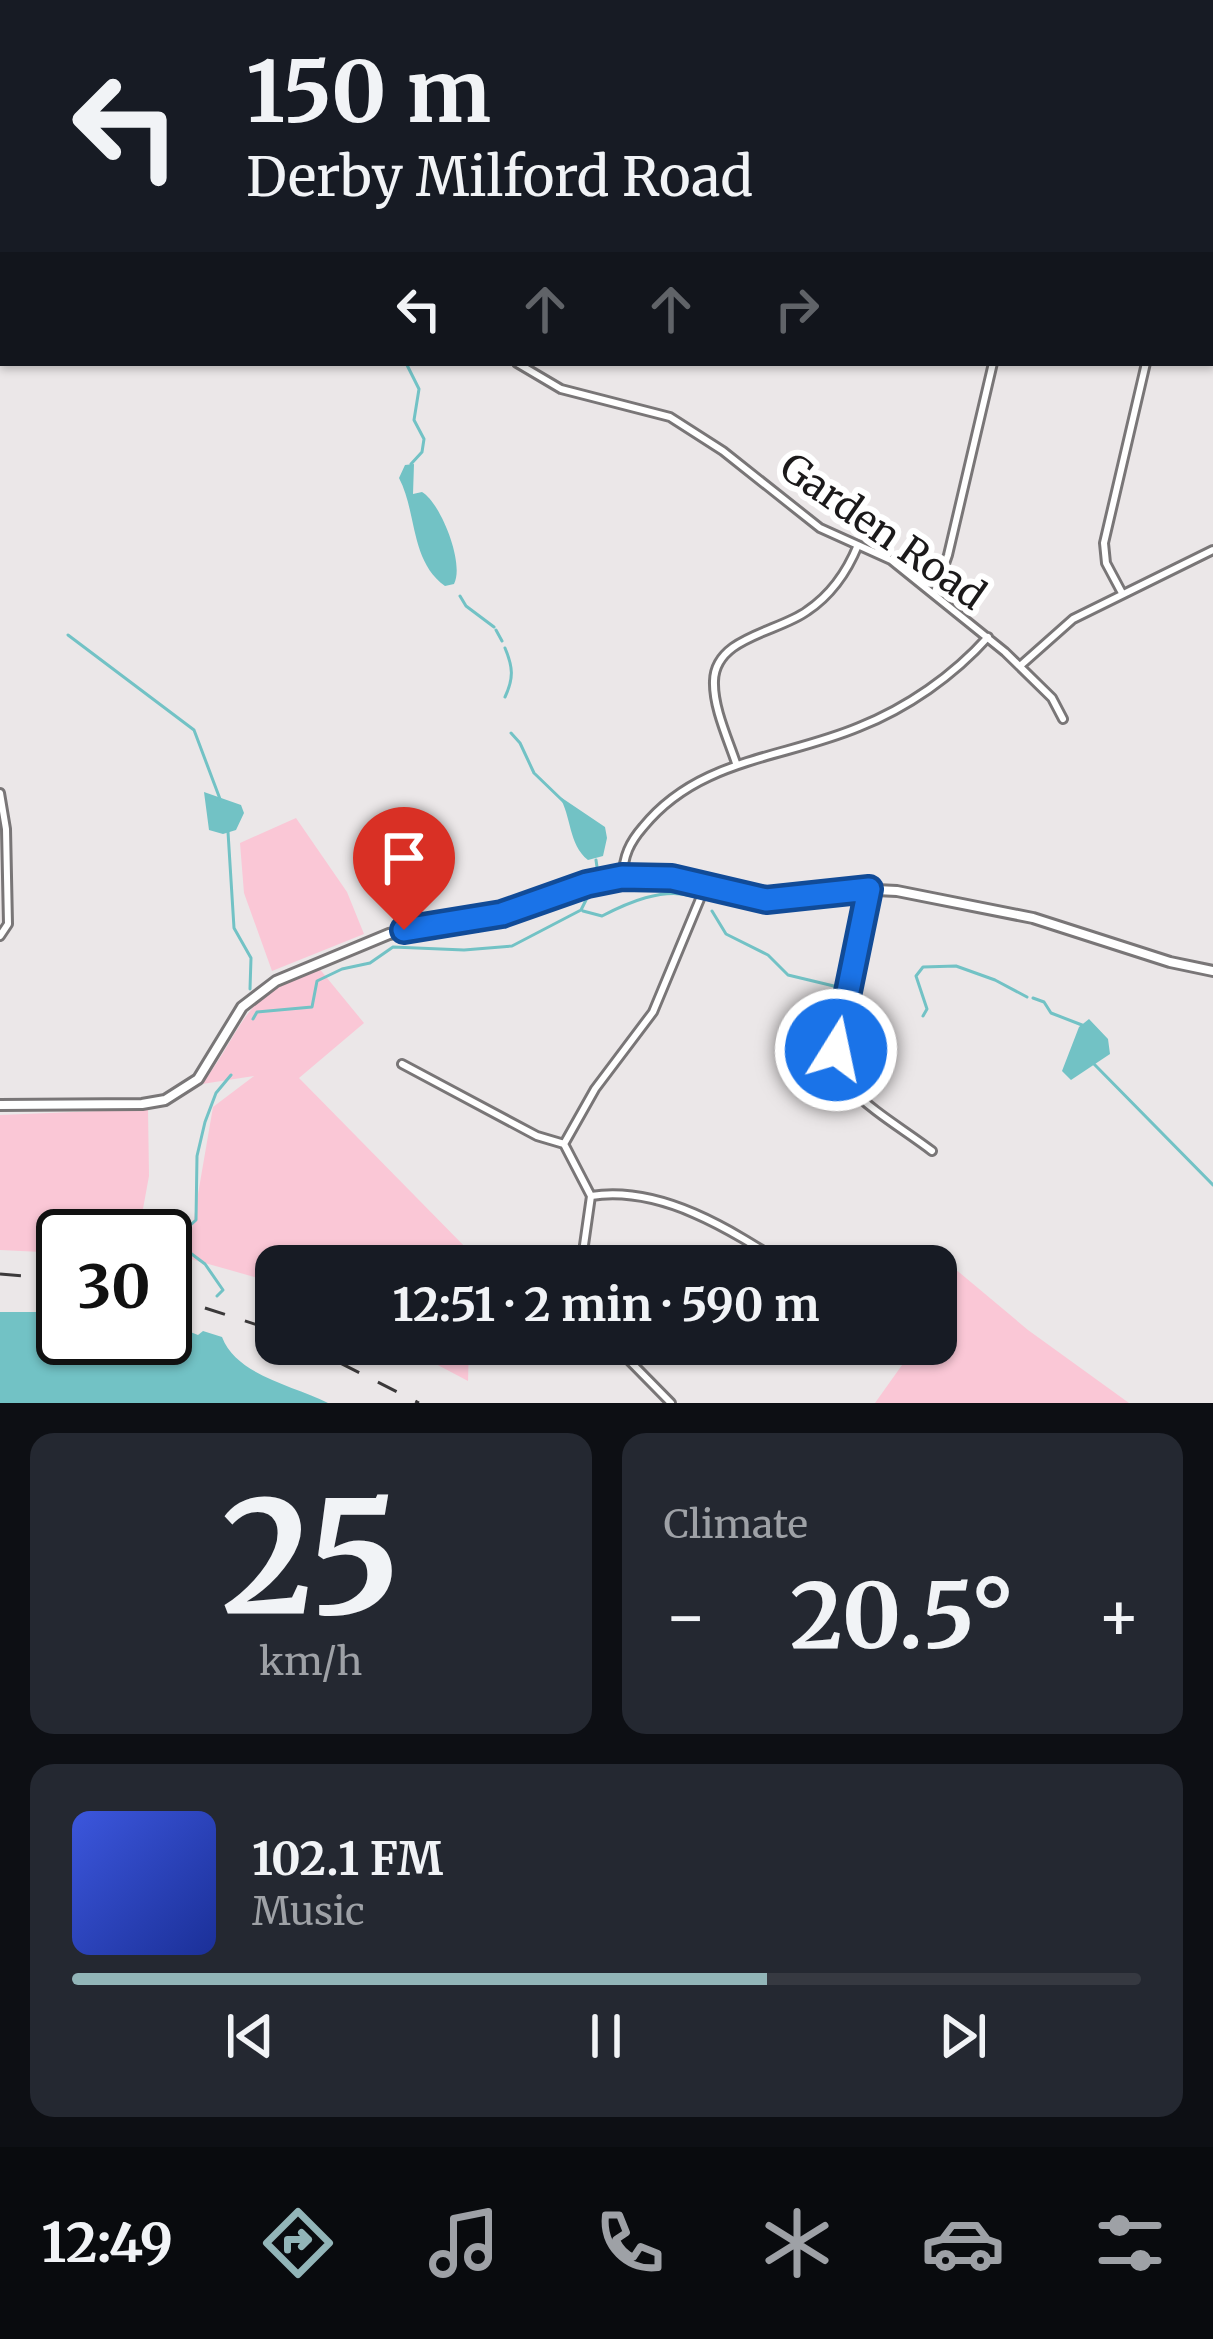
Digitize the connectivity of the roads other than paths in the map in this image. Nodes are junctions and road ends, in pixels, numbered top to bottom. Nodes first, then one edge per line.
1 (522, 366) edge
2 (992, 366) edge
3 (1145, 366) edge
4 (858, 545) junction
5 (1213, 550) edge
6 (934, 592) junction
7 (1122, 593) junction
8 (988, 637) junction
9 (1020, 666) junction
10 (1063, 719) dead end
11 (736, 764) junction
12 (0, 793) edge
13 (622, 877) junction
14 (705, 887) junction
15 (869, 889) junction
16 (0, 936) edge
17 (1213, 970) edge
18 (402, 1064) dead end
19 (0, 1105) edge
20 (563, 1144) junction
21 (932, 1151) dead end
22 (591, 1196) junction
23 (584, 1245) edge
24 (749, 1245) edge
25 (634, 1365) edge
26 (671, 1403) edge

1 - 4 street, Garden Road
2 - 6 street
3 - 7 street
4 - 6 street, Garden Road
4 - 11 street
5 - 7 street
6 - 8 street, Garden Road
7 - 9 street
8 - 9 street, Garden Road
8 - 11 street
9 - 10 street, Garden Road
11 - 13 street
12 - 16 street
13 - 14 main road
13 - 19 main road
14 - 15 main road
14 - 20 street
15 - 17 main road
15 - 21 street
18 - 20 street
20 - 22 street
22 - 23 street
22 - 24 street
25 - 26 street

